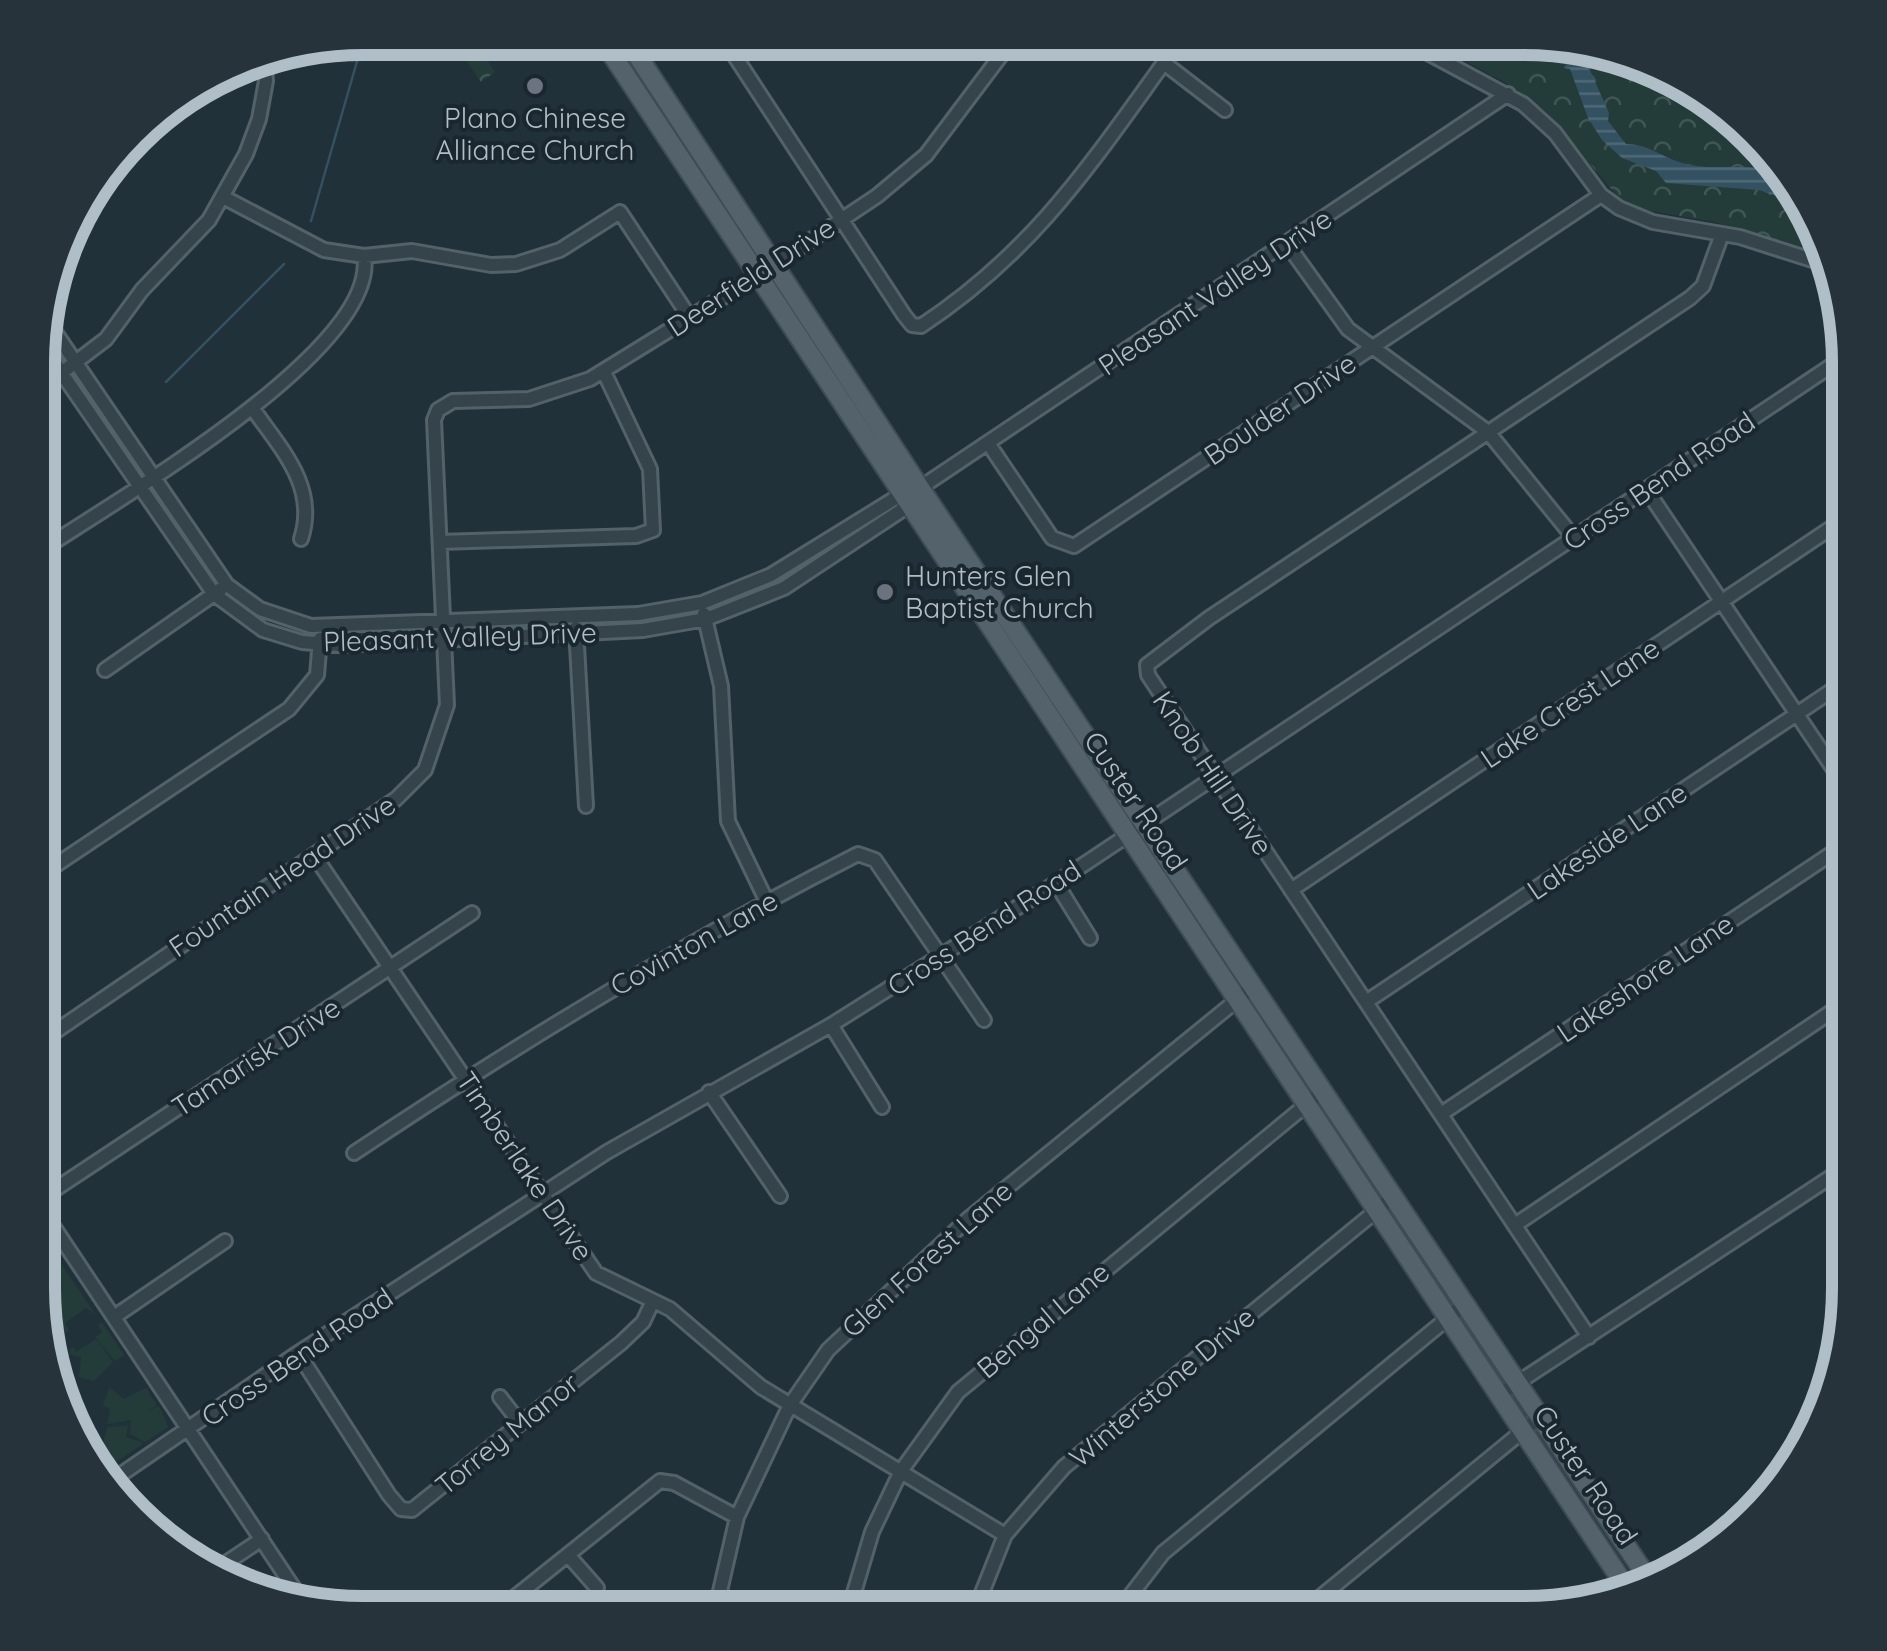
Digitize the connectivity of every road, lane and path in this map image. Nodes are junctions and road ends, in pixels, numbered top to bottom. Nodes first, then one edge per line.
1 (612, 55) edge
2 (637, 55) edge
3 (734, 55) edge
4 (1001, 56) edge
5 (1169, 56) edge
6 (1435, 56) edge
7 (1164, 63) junction
8 (265, 71) edge
9 (1508, 94) junction
10 (1226, 110) dead end
11 (1601, 195) junction
12 (223, 197) junction
13 (843, 218) junction
14 (1722, 234) junction
15 (1287, 244) junction
16 (364, 256) junction
17 (1814, 261) edge
18 (775, 263) junction
19 (757, 276) junction
20 (690, 318) junction
21 (57, 336) edge
22 (1369, 349) junction
23 (55, 363) edge
24 (76, 365) junction
25 (1831, 366) edge
26 (604, 372) junction
27 (62, 374) junction
28 (55, 379) edge
29 (253, 409) junction
30 (434, 420) joint
31 (1488, 432) junction
32 (988, 444) junction
33 (151, 476) junction
34 (137, 485) junction
35 (920, 488) junction
36 (1646, 489) junction
37 (904, 499) junction
38 (1831, 528) edge
39 (1574, 538) junction
40 (301, 539) dead end
41 (55, 541) edge
42 (440, 542) junction
43 (787, 566) junction
44 (796, 580) junction
45 (227, 585) junction
46 (214, 594) junction
47 (1721, 601) junction
48 (702, 603) junction
49 (576, 616) junction
50 (706, 620) junction
51 (442, 622) junction
52 (321, 627) junction
53 (576, 634) junction
54 (442, 639) junction
55 (320, 644) junction
56 (105, 670) dead end
57 (1831, 691) edge
58 (1797, 714) junction
59 (1831, 766) edge
60 (1216, 778) junction
61 (586, 806) dead end
62 (1144, 824) junction
63 (1126, 836) junction
64 (314, 854) junction
65 (1832, 854) edge
66 (56, 865) edge
67 (1056, 884) junction
68 (1291, 890) junction
69 (766, 900) junction
70 (472, 913) dead end
71 (1090, 938) dead end
72 (939, 959) junction
73 (390, 969) junction
74 (1253, 987) junction
75 (1236, 1000) junction
76 (1366, 1002) junction
77 (1832, 1012) edge
78 (984, 1020) dead end
79 (832, 1024) junction
80 (56, 1031) edge
81 (466, 1078) junction
82 (1322, 1091) junction
83 (709, 1092) junction
84 (1306, 1104) junction
85 (882, 1107) dead end
86 (1440, 1114) junction
87 (354, 1153) dead end
88 (1832, 1178) edge
89 (56, 1191) edge
90 (543, 1196) junction
91 (780, 1196) dead end
92 (1394, 1196) junction
93 (1376, 1210) junction
94 (1515, 1226) junction
95 (56, 1228) edge
96 (225, 1240) dead end
97 (653, 1301) junction
98 (1465, 1304) junction
99 (114, 1317) junction
100 (1447, 1317) junction
101 (1589, 1337) junction
102 (298, 1353) junction
103 (1518, 1382) junction
104 (1499, 1395) junction
105 (500, 1398) dead end
106 (790, 1405) junction
107 (1540, 1416) junction
108 (520, 1423) junction
109 (189, 1429) junction
110 (1522, 1429) junction
111 (901, 1471) junction
112 (120, 1476) edge
113 (737, 1517) junction
114 (1005, 1535) junction
115 (262, 1539) junction
116 (568, 1555) junction
117 (226, 1564) edge
118 (1643, 1571) edge
119 (1622, 1580) edge
120 (293, 1587) edge
121 (596, 1588) dead end
122 (981, 1595) edge
123 (1130, 1595) edge
124 (1322, 1595) edge
125 (517, 1596) edge
126 (719, 1596) edge
127 (853, 1596) edge

1 - 19 main road, Custer Road
2 - 18 main road, Custer Road
3 - 13 street
4 - 13 street, Deerfield Drive
5 - 7 street
6 - 9 street
7 - 10 street
7 - 13 street
8 - 12 street
9 - 11 street
9 - 15 street, Pleasant Valley Drive
11 - 14 street
11 - 22 street, Boulder Drive
12 - 16 street
12 - 24 street
13 - 18 street, Deerfield Drive
14 - 17 street
14 - 31 street, Knob Hill Drive
15 - 22 street
15 - 32 street, Pleasant Valley Drive
16 - 20 street
16 - 29 street
18 - 19 street, Deerfield Drive
18 - 35 main road, Custer Road
19 - 20 street, Deerfield Drive
19 - 37 main road, Custer Road
20 - 26 street, Deerfield Drive
21 - 24 street, Pleasant Valley Drive
22 - 31 street
22 - 32 street, Boulder Drive
23 - 27 street, Pleasant Valley Drive
24 - 27 street
24 - 33 street, Pleasant Valley Drive
25 - 36 street, Cross Bend Road
26 - 30 street, Deerfield Drive
26 - 42 street
27 - 28 street
27 - 34 street, Pleasant Valley Drive
29 - 33 street
29 - 40 street
30 - 42 street, Fountain Head Drive
31 - 39 street
31 - 60 street, Knob Hill Drive
32 - 35 street, Pleasant Valley Drive
33 - 34 street
33 - 45 street, Pleasant Valley Drive
34 - 41 street
34 - 46 street, Pleasant Valley Drive
35 - 37 street, Pleasant Valley Drive
35 - 62 main road, Custer Road
36 - 39 street, Cross Bend Road
36 - 47 street
37 - 43 street, Pleasant Valley Drive
37 - 44 street, Pleasant Valley Drive
37 - 63 main road, Custer Road
38 - 47 street, Lake Crest Lane
39 - 60 street, Cross Bend Road
42 - 51 street, Fountain Head Drive
43 - 44 street
43 - 48 street, Pleasant Valley Drive
44 - 50 street, Pleasant Valley Drive
45 - 46 street
45 - 52 street, Pleasant Valley Drive
46 - 55 street, Pleasant Valley Drive
46 - 56 street
47 - 58 street
47 - 68 street, Lake Crest Lane
48 - 49 street, Pleasant Valley Drive
48 - 50 street
49 - 51 street, Pleasant Valley Drive
49 - 53 street
50 - 53 street, Pleasant Valley Drive
50 - 69 street
51 - 52 street, Pleasant Valley Drive
51 - 54 street, Fountain Head Drive
52 - 55 street
53 - 54 street, Pleasant Valley Drive
53 - 61 street
54 - 55 street, Pleasant Valley Drive
54 - 64 street, Fountain Head Drive
55 - 66 street
57 - 58 street, Lakeside Lane
58 - 59 street
58 - 76 street, Lakeside Lane
60 - 62 street, Cross Bend Road
60 - 68 street, Knob Hill Drive
62 - 63 street, Cross Bend Road
62 - 74 main road, Custer Road
63 - 67 street, Cross Bend Road
63 - 75 main road, Custer Road
64 - 73 street, Timberlake Drive
64 - 80 street, Fountain Head Drive
65 - 86 street, Lakeshore Lane
67 - 71 street
67 - 72 street, Cross Bend Road
68 - 76 street, Knob Hill Drive
69 - 72 street, Covinton Lane
69 - 81 street, Covinton Lane
70 - 73 street, Tamarisk Drive
72 - 78 street, Covinton Lane
72 - 79 street, Cross Bend Road
73 - 81 street, Timberlake Drive
73 - 89 street, Tamarisk Drive
74 - 75 street, Glen Forest Lane
74 - 82 main road, Custer Road
75 - 84 main road, Custer Road
75 - 106 street, Glen Forest Lane
76 - 86 street, Knob Hill Drive
77 - 94 street
79 - 83 street, Cross Bend Road
79 - 85 street
81 - 87 street, Covinton Lane
81 - 90 street, Timberlake Drive
82 - 84 street, Bengal Lane
82 - 92 main road, Custer Road
83 - 90 street, Cross Bend Road
83 - 91 street
84 - 93 main road, Custer Road
84 - 111 street, Bengal Lane
86 - 94 street, Knob Hill Drive
88 - 101 street
90 - 97 street, Timberlake Drive
90 - 102 street, Cross Bend Road
92 - 93 street, Winterstone Drive
92 - 98 main road, Custer Road
93 - 100 main road, Custer Road
93 - 114 street, Winterstone Drive
94 - 101 street, Knob Hill Drive
95 - 99 street
96 - 99 street
97 - 106 street, Timberlake Drive
97 - 108 street, Torrey Manor
98 - 100 street
98 - 103 main road, Custer Road
99 - 109 street
100 - 104 main road, Custer Road
100 - 123 street
101 - 103 street
102 - 108 street, Torrey Manor
102 - 109 street, Cross Bend Road
103 - 104 street
103 - 107 main road, Custer Road
104 - 110 main road, Custer Road
105 - 108 street
106 - 111 street, Timberlake Drive
106 - 113 street, Glen Forest Lane
107 - 110 street
107 - 118 main road, Custer Road
109 - 112 street, Cross Bend Road
109 - 115 street
110 - 119 main road, Custer Road
110 - 124 street
111 - 114 street, Timberlake Drive
111 - 127 street, Bengal Lane
113 - 116 street
113 - 126 street, Glen Forest Lane
114 - 122 street, Winterstone Drive
115 - 117 street
115 - 120 street
116 - 121 street
116 - 125 street

